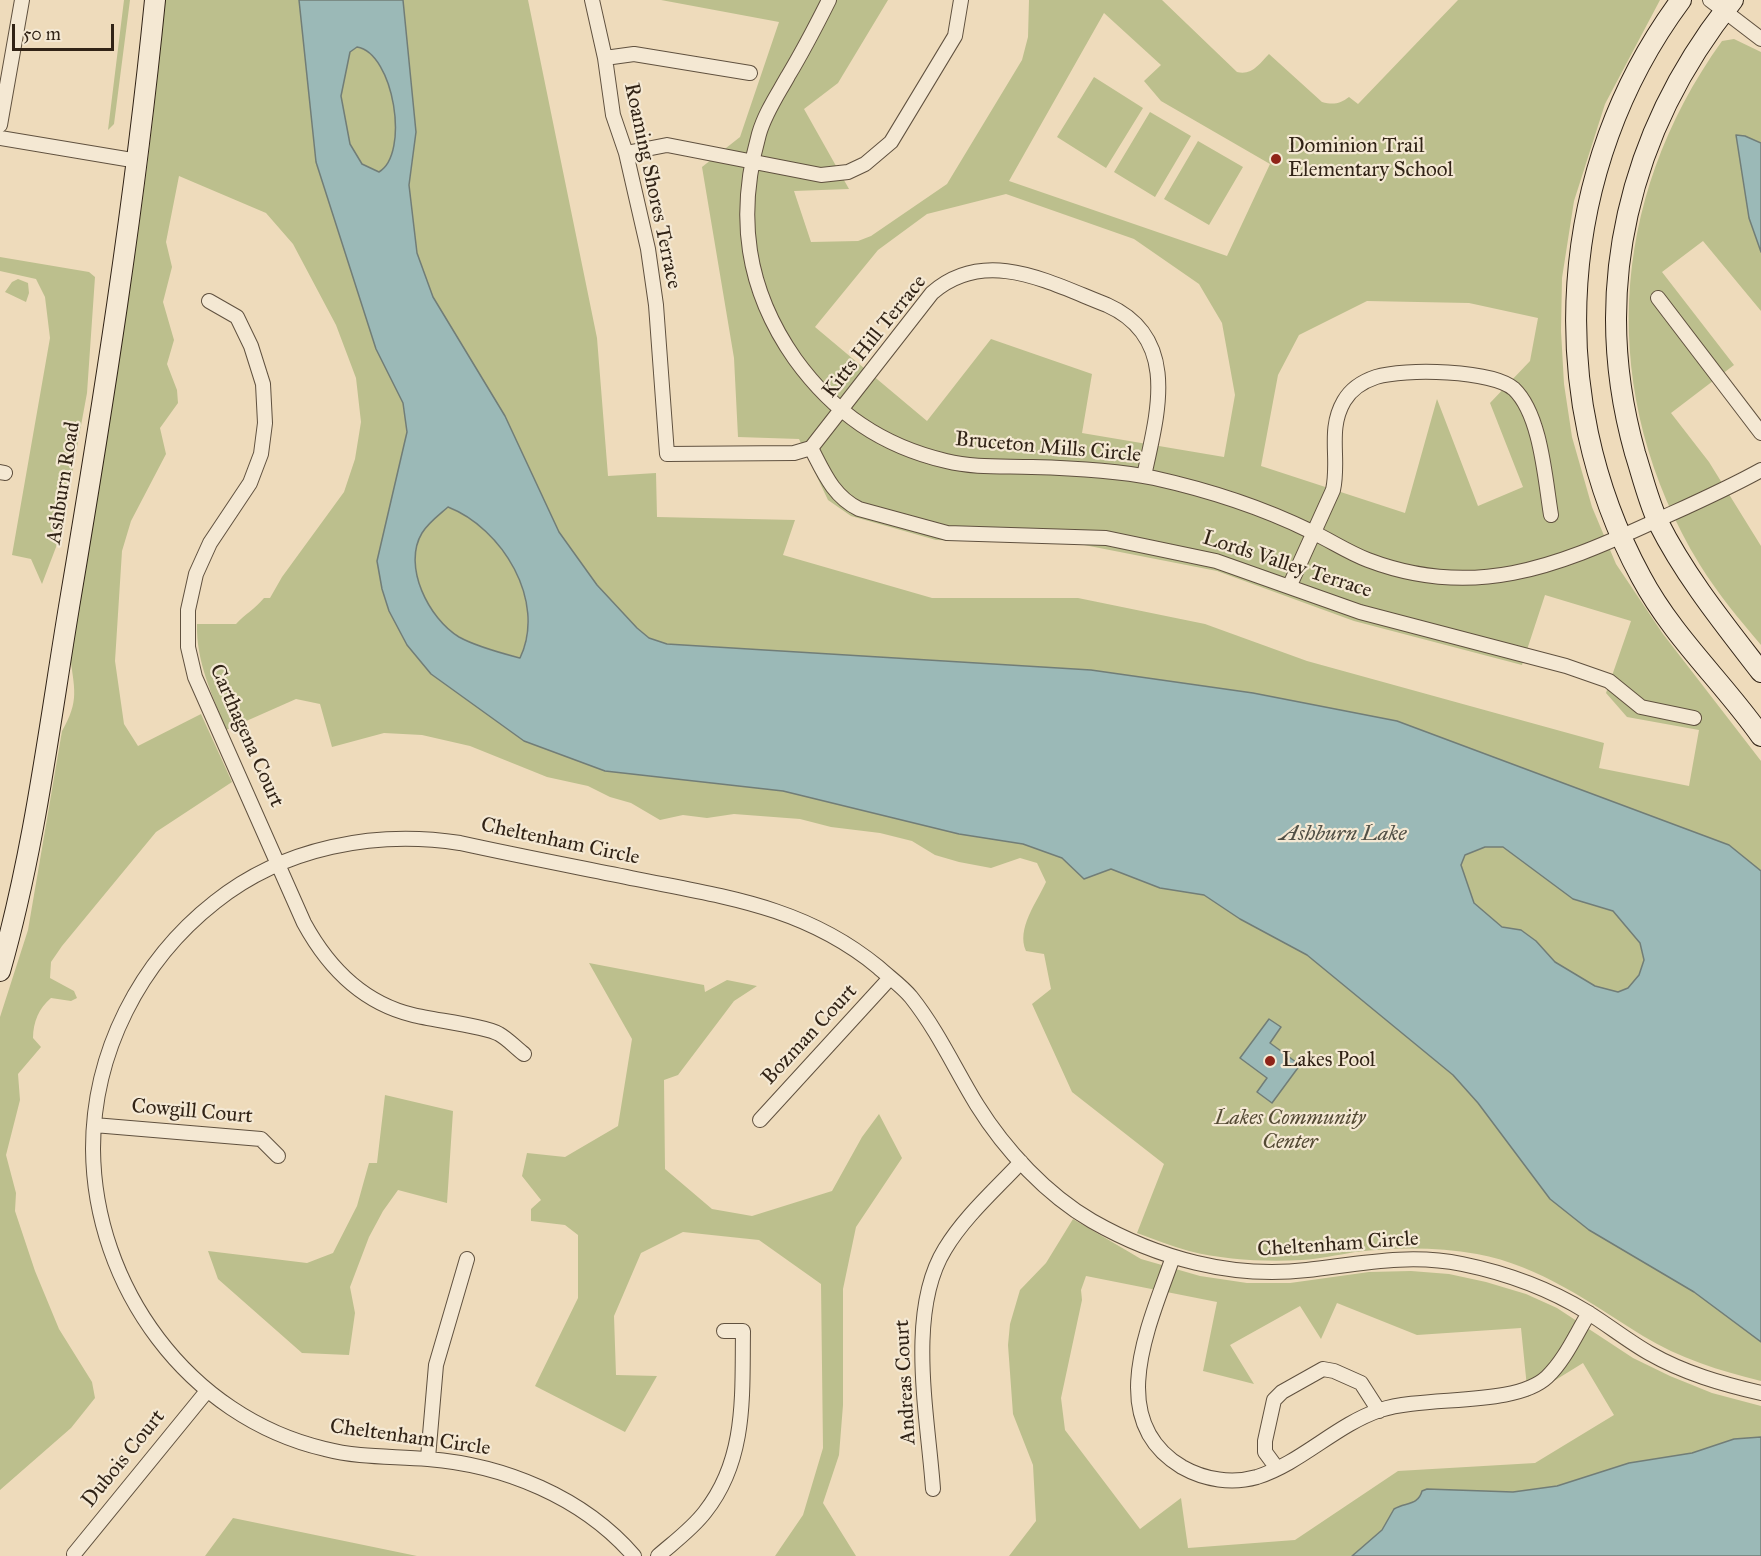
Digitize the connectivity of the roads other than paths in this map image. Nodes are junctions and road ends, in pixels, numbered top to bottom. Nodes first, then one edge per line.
1 (22, 0) edge
2 (156, 0) edge
3 (592, 0) edge
4 (829, 0) edge
5 (961, 0) edge
6 (1681, 0) edge
7 (1722, 4) edge
8 (1761, 39) edge
9 (605, 58) junction
10 (750, 73) dead end
11 (0, 125) edge
12 (0, 138) edge
13 (626, 153) junction
14 (138, 161) junction
15 (752, 162) junction
16 (1658, 298) dead end
17 (209, 301) dead end
18 (842, 412) junction
19 (1761, 433) edge
20 (811, 448) junction
21 (1761, 470) edge
22 (1144, 476) junction
23 (1551, 515) dead end
24 (1657, 520) junction
25 (1314, 532) junction
26 (1620, 537) junction
27 (1290, 585) junction
28 (1761, 672) edge
29 (1694, 718) dead end
30 (1761, 736) edge
31 (280, 865) junction
32 (0, 970) edge
33 (890, 978) junction
34 (524, 1054) dead end
35 (760, 1119) dead end
36 (94, 1125) junction
37 (278, 1156) dead end
38 (1021, 1162) junction
39 (1173, 1257) junction
40 (467, 1259) dead end
41 (1590, 1313) junction
42 (724, 1331) dead end
43 (207, 1391) junction
44 (1761, 1393) edge
45 (1379, 1410) junction
46 (428, 1458) junction
47 (1276, 1467) junction
48 (933, 1489) dead end
49 (74, 1554) dead end
50 (634, 1556) edge
51 (658, 1556) edge

1 - 11 street
2 - 14 main road, Ashburn Road
3 - 9 street, Roaming Shores Terrace
4 - 15 street, Bruceton Mills Circle
5 - 15 street
6 - 26 main road
7 - 8 street
7 - 24 main road
9 - 10 street
9 - 13 street, Roaming Shores Terrace
12 - 14 street
13 - 15 street
13 - 20 street, Roaming Shores Terrace
14 - 32 main road, Ashburn Road
15 - 18 street, Bruceton Mills Circle
16 - 19 street
17 - 31 street, Carthagena Court
18 - 20 street, Kitts Hill Terrace
18 - 22 street, Bruceton Mills Circle
18 - 22 street, Kitts Hill Terrace
20 - 27 street, Lords Valley Terrace
21 - 24 street, Bruceton Mills Circle
22 - 25 street, Bruceton Mills Circle
23 - 25 street
24 - 26 street, Bruceton Mills Circle
24 - 28 main road
25 - 26 street, Bruceton Mills Circle
25 - 27 street
26 - 30 main road
27 - 29 street, Lords Valley Terrace
31 - 33 street, Cheltenham Circle
31 - 34 street, Carthagena Court
31 - 36 street, Cheltenham Circle
33 - 35 street, Bozman Court
33 - 38 street, Cheltenham Circle
36 - 37 street, Cowgill Court
36 - 43 street, Cheltenham Circle
38 - 39 street, Cheltenham Circle
38 - 48 street, Andreas Court
39 - 41 street, Cheltenham Circle
39 - 47 street
40 - 46 street
41 - 44 street, Cheltenham Circle
41 - 45 street
42 - 51 street
43 - 46 street, Cheltenham Circle
43 - 49 street, Dubois Court
45 - 47 street
45 - 47 street
46 - 50 street, Cheltenham Circle

